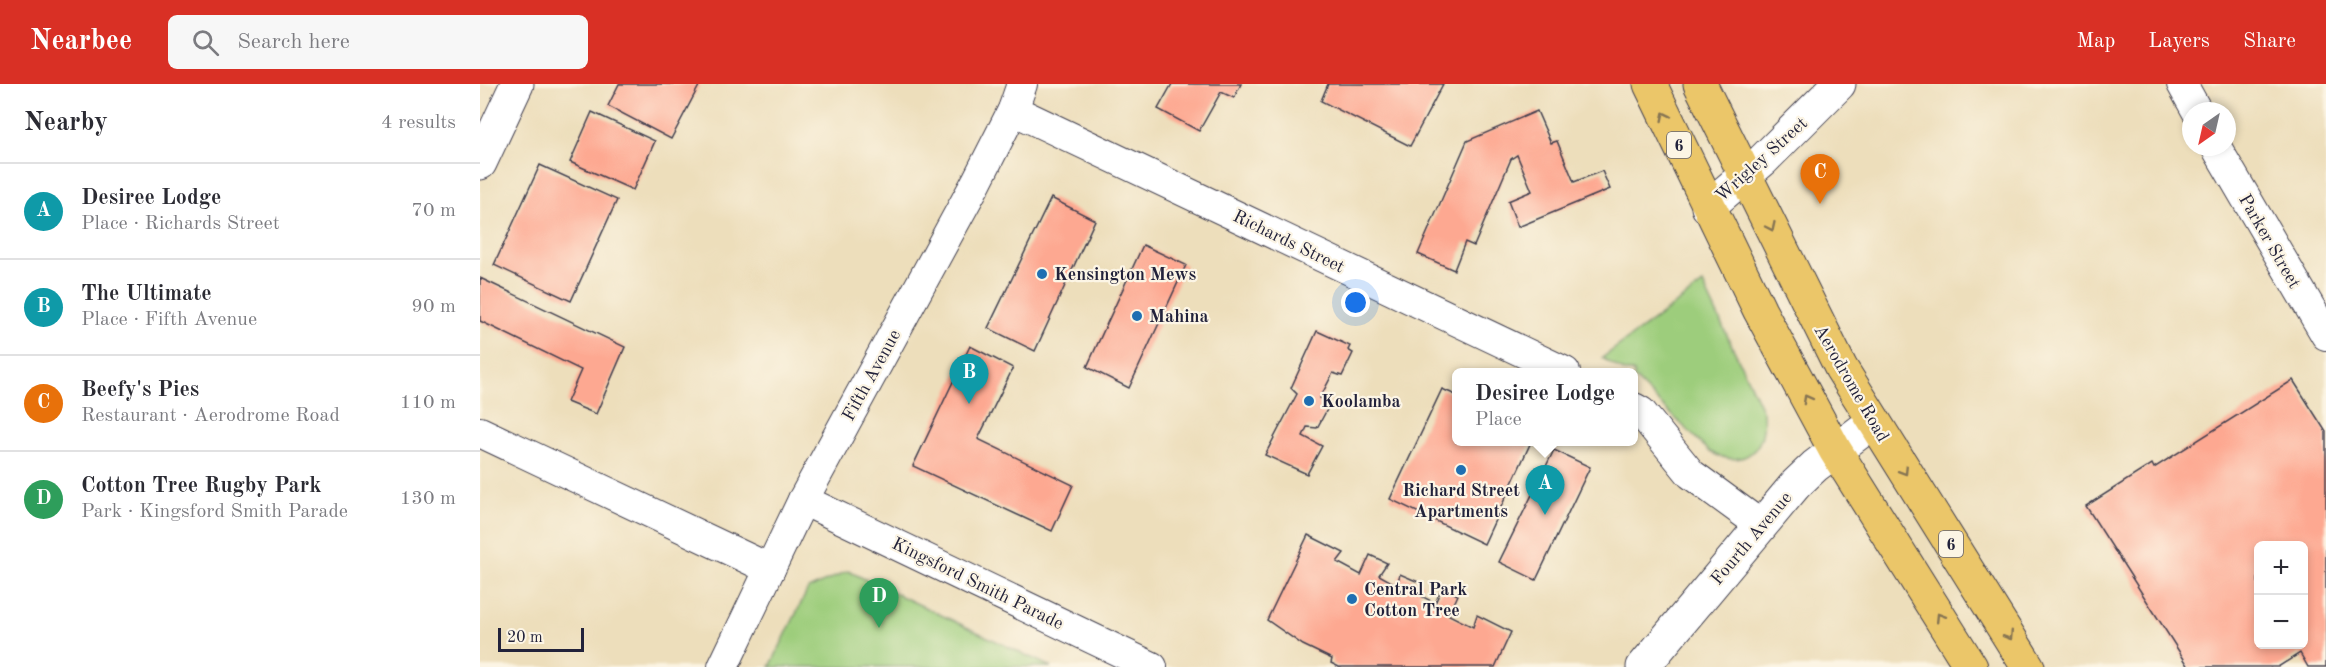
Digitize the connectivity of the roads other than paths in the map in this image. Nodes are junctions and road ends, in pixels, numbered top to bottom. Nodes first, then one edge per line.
1 (517, 84) edge
2 (1650, 84) edge
3 (1700, 84) edge
4 (1839, 84) edge
5 (2182, 84) edge
6 (1017, 97) edge
7 (2192, 102) edge
8 (2221, 156) edge
9 (480, 163) edge
10 (1746, 174) junction
11 (1708, 207) junction
12 (2326, 335) edge
13 (1557, 368) edge
14 (1638, 410) edge
15 (1873, 422) junction
16 (480, 432) edge
17 (1835, 450) junction
18 (803, 500) junction
19 (1762, 526) junction
20 (770, 568) junction
21 (723, 667) edge
22 (1152, 667) edge
23 (1643, 667) edge
24 (1971, 667) edge
25 (2028, 667) edge

1 - 9 street
11 -> 2 main road, 6
3 - 10 main road, Aerodrome Road / 6
4 - 10 street, Wrigley Street
5 - 7 street
6 - 13 street, Richards Street
6 - 18 street, Fifth Avenue
8 - 12 street, Parker Street
10 - 11 street, Wrigley Street
10 -> 15 main road, Aerodrome Road / 6
17 -> 11 main road, 6
14 - 19 street
15 - 17 street, Fourth Avenue
15 -> 25 main road, Aerodrome Road / 6
16 - 20 street
17 - 19 street, Fourth Avenue
24 -> 17 main road, 6
18 - 20 street, Fifth Avenue
18 - 22 street, Kingsford Smith Parade
19 - 23 street, Fourth Avenue
20 - 21 street, Fifth Avenue

